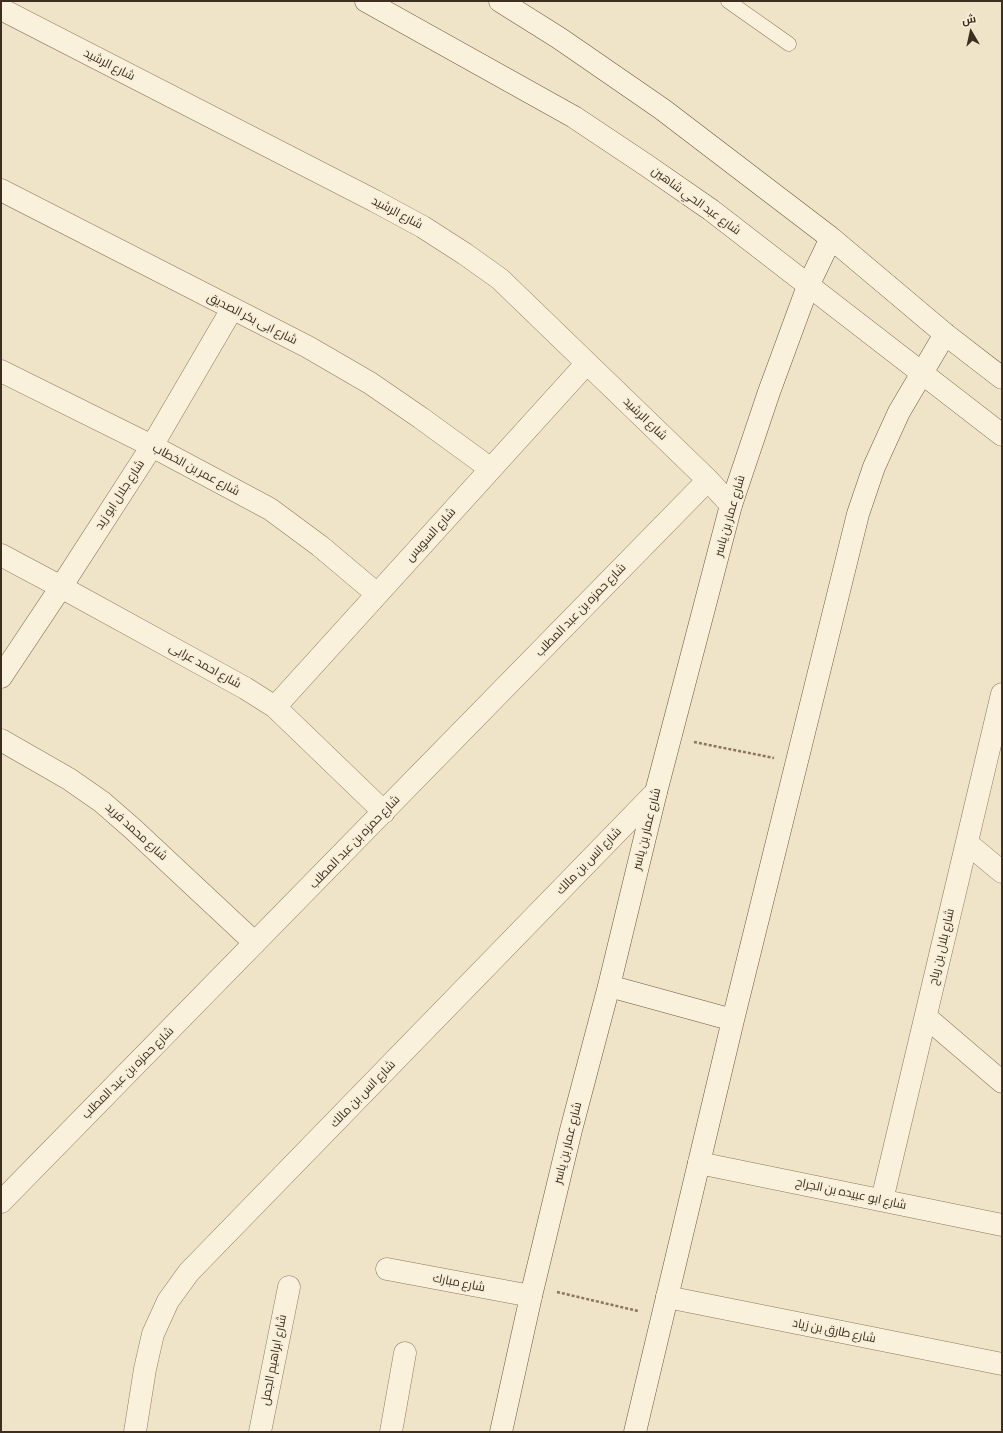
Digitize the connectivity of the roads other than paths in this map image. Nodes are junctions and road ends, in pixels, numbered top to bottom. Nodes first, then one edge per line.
1 (366, 1) edge
2 (500, 1) edge
3 (728, 1) edge
4 (1, 9) edge
5 (789, 44) dead end
6 (1, 190) edge
7 (831, 238) junction
8 (808, 286) junction
9 (232, 308) junction
10 (945, 334) junction
11 (587, 363) junction
12 (1, 371) edge
13 (922, 373) junction
14 (1002, 378) edge
15 (1002, 435) edge
16 (152, 446) junction
17 (491, 469) junction
18 (708, 480) junction
19 (731, 505) junction
20 (1, 555) edge
21 (62, 587) junction
22 (377, 594) junction
23 (1, 677) edge
24 (1002, 694) edge
25 (275, 706) junction
26 (1, 740) edge
27 (656, 792) junction
28 (384, 812) junction
29 (967, 843) junction
30 (1002, 872) edge
31 (255, 943) junction
32 (609, 986) junction
33 (926, 1017) junction
34 (733, 1020) junction
35 (1002, 1082) edge
36 (699, 1163) junction
37 (882, 1200) junction
38 (1, 1202) edge
39 (1002, 1225) edge
40 (387, 1269) dead end
41 (289, 1287) dead end
42 (532, 1292) junction
43 (664, 1307) junction
44 (405, 1353) dead end
45 (1002, 1364) edge
46 (135, 1432) edge
47 (260, 1432) edge
48 (391, 1432) edge
49 (501, 1432) edge
50 (635, 1432) edge

1 - 8 street, شارع عبد الحي شاهين
2 - 7 street
3 - 5 lane
4 - 11 street, شارع الرشيد
6 - 9 street, شارع ابى بكر الصديق
7 - 8 street, شارع عمار بن ياسر
7 - 10 street
8 - 13 street, شارع عبد الحي شاهين
8 - 19 street, شارع عمار بن ياسر
9 - 16 street, شارع جلال ابو زيد
9 - 17 street, شارع ابى بكر الصديق
10 - 13 street
10 - 14 street
11 - 17 street, شارع السويس
11 - 18 street, شارع الرشيد
12 - 16 street, شارع عمر بن الخطاب
13 - 15 street, شارع عبد الحي شاهين
13 - 34 street
16 - 21 street, شارع جلال ابو زيد
16 - 22 street, شارع عمر بن الخطاب
17 - 22 street, شارع السويس
18 - 19 street, شارع الرشيد
18 - 28 street, شارع حمزه بن عبد المطلب
19 - 27 street, شارع عمار بن ياسر
20 - 21 street, شارع احمد عرابى
21 - 23 street, شارع جلال ابو زيد
21 - 25 street, شارع احمد عرابى
22 - 25 street, شارع السويس
24 - 29 street, شارع بلال بن رباح
25 - 28 street, شارع احمد عرابى
26 - 31 street, شارع محمد فريد
27 - 32 street, شارع عمار بن ياسر
27 - 46 street, شارع انس بن مالك
28 - 31 street, شارع حمزه بن عبد المطلب
29 - 30 street
29 - 33 street, شارع بلال بن رباح
31 - 38 street, شارع حمزه بن عبد المطلب
32 - 34 street
32 - 42 street, شارع عمار بن ياسر
33 - 35 street
33 - 37 street, شارع بلال بن رباح
34 - 36 street
36 - 37 street, شارع ابو عبيده بن الجراح
36 - 43 street
37 - 39 street, شارع ابو عبيده بن الجراح
40 - 42 street, شارع مبارك
41 - 47 street, شارع ابراهيم الجمل
42 - 49 street, شارع عمار بن ياسر
43 - 45 street, شارع طارق بن زياد
43 - 50 street
44 - 48 street

